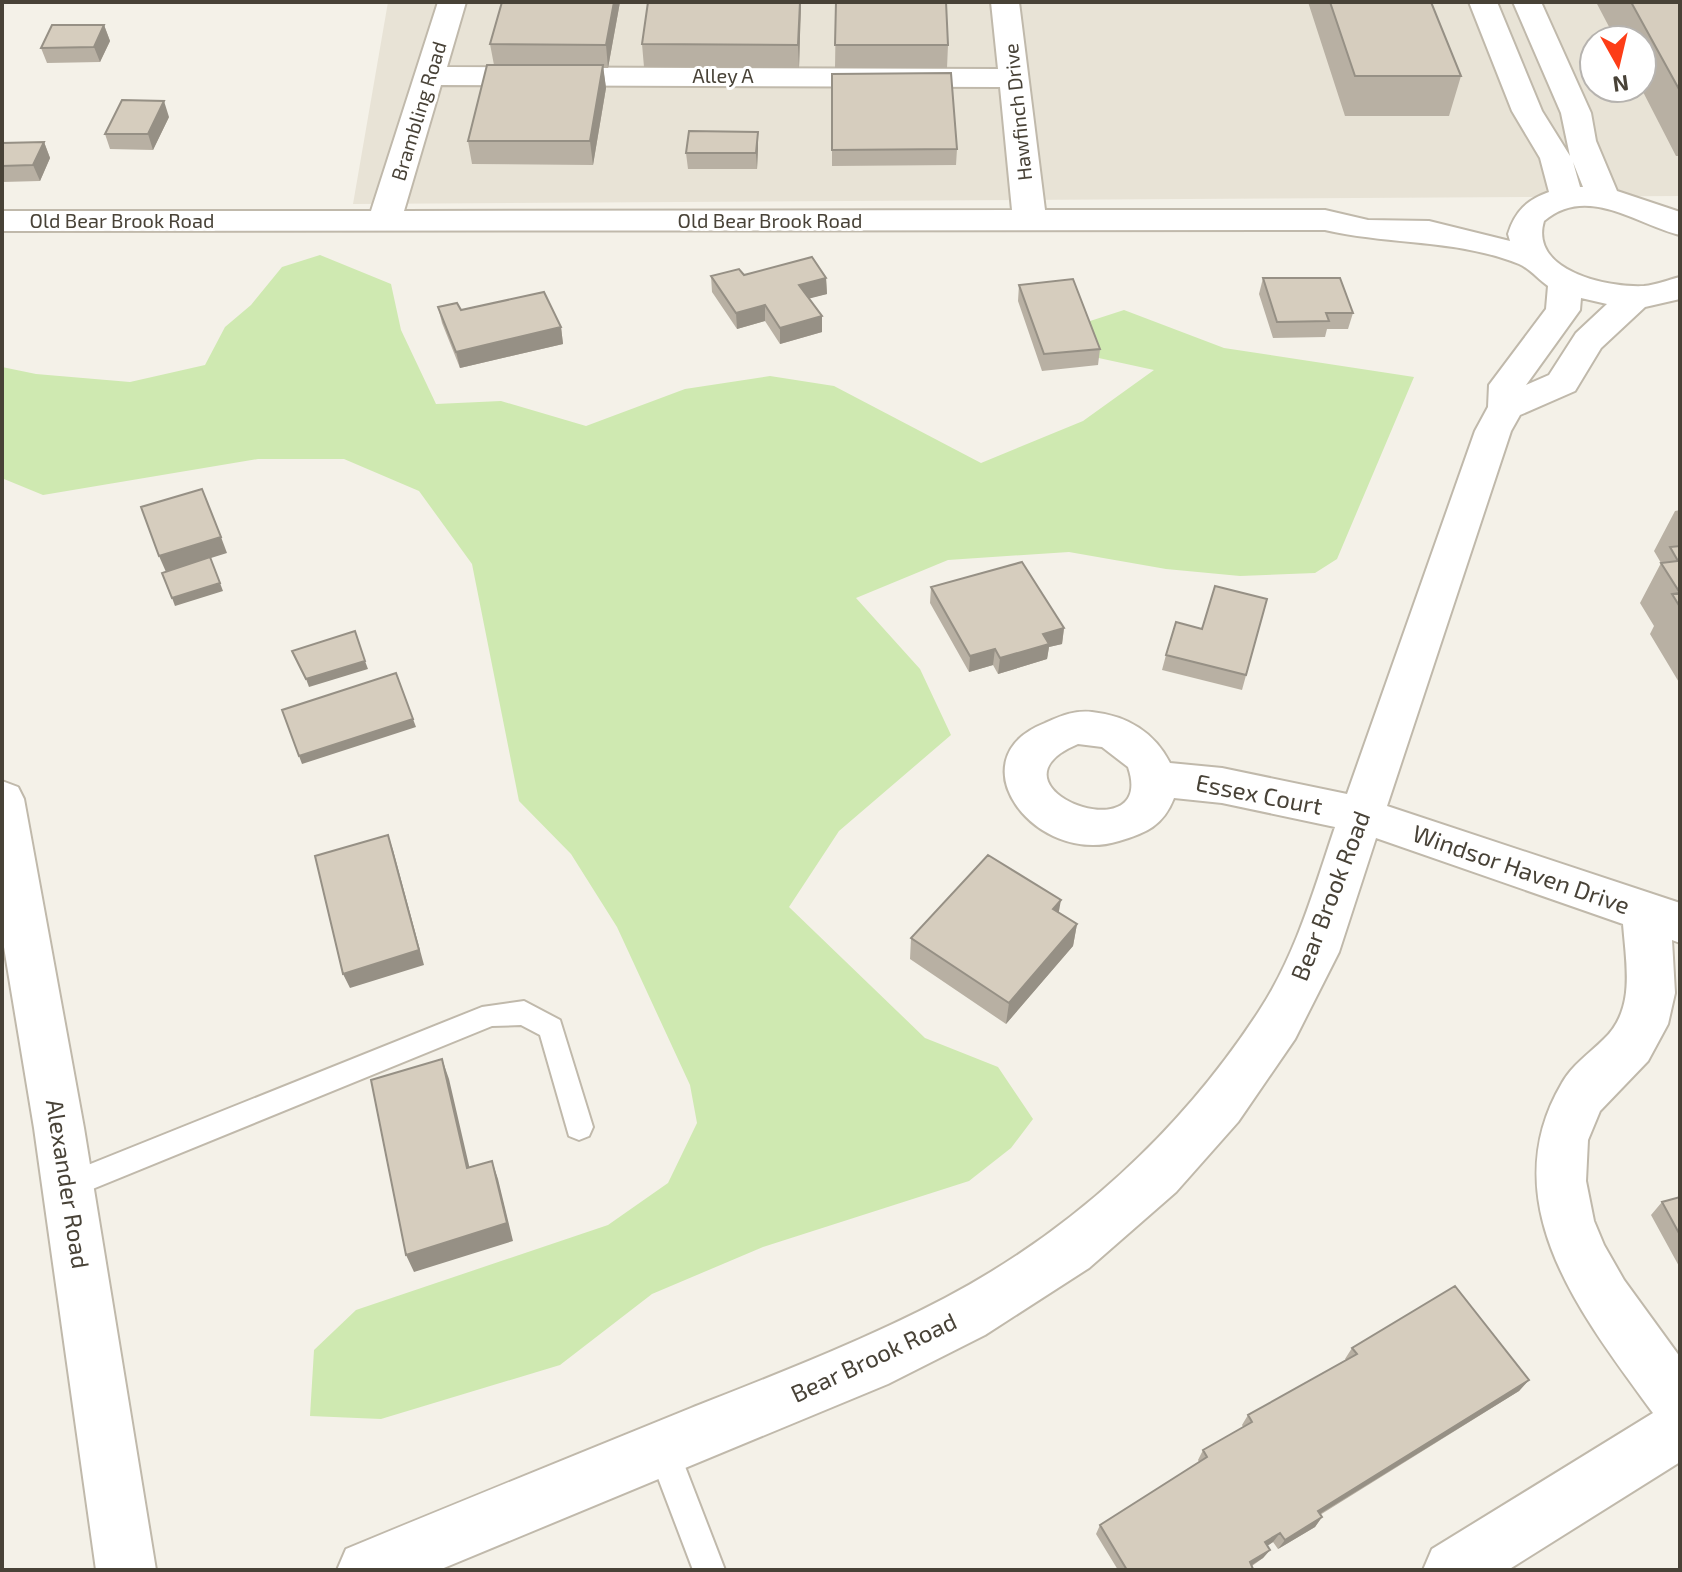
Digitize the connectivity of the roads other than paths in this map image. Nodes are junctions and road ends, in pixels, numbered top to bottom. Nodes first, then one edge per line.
1 (452, 2) edge
2 (1005, 2) edge
3 (1483, 2) edge
4 (1527, 2) edge
5 (432, 76) junction
6 (1014, 78) junction
7 (1603, 197) junction
8 (1567, 198) junction
9 (1674, 217) edge
10 (385, 219) junction
11 (1325, 220) junction
12 (2, 221) edge
13 (1030, 222) junction
14 (1528, 223) junction
15 (1533, 257) junction
16 (1566, 281) junction
17 (1680, 287) edge
18 (1635, 298) junction
19 (1506, 407) junction
20 (1154, 779) dead end
21 (2, 799) edge
22 (1362, 816) junction
23 (1663, 918) edge
24 (579, 1127) dead end
25 (68, 1186) junction
26 (1680, 1403) edge
27 (1680, 1429) edge
28 (663, 1449) junction
29 (126, 1570) edge
30 (367, 1570) edge
31 (709, 1570) edge
32 (1453, 1570) edge

1 - 5 street, Brambling Road
2 - 6 street, Hawfinch Drive
3 - 8 street
4 - 7 street
5 - 6 street, Alley A
5 - 10 street, Brambling Road
6 - 13 street, Hawfinch Drive
7 - 8 street
7 - 9 street
8 - 14 street
10 - 12 street, Old Bear Brook Road
10 - 13 street, Old Bear Brook Road
11 - 13 street, Old Bear Brook Road
11 - 14 street
11 - 15 street, Old Bear Brook Road
14 - 15 street
15 - 16 street
16 - 18 street
16 - 19 street, Bear Brook Road
17 - 18 street
18 - 19 street
19 - 22 street, Bear Brook Road
20 - 22 street, Essex Court
21 - 25 street, Alexander Road
22 - 23 street, Windsor Haven Drive
22 - 28 street, Bear Brook Road
23 - 26 street
24 - 25 lane
25 - 29 street, Alexander Road
27 - 32 street
28 - 30 street, Bear Brook Road
28 - 31 lane

